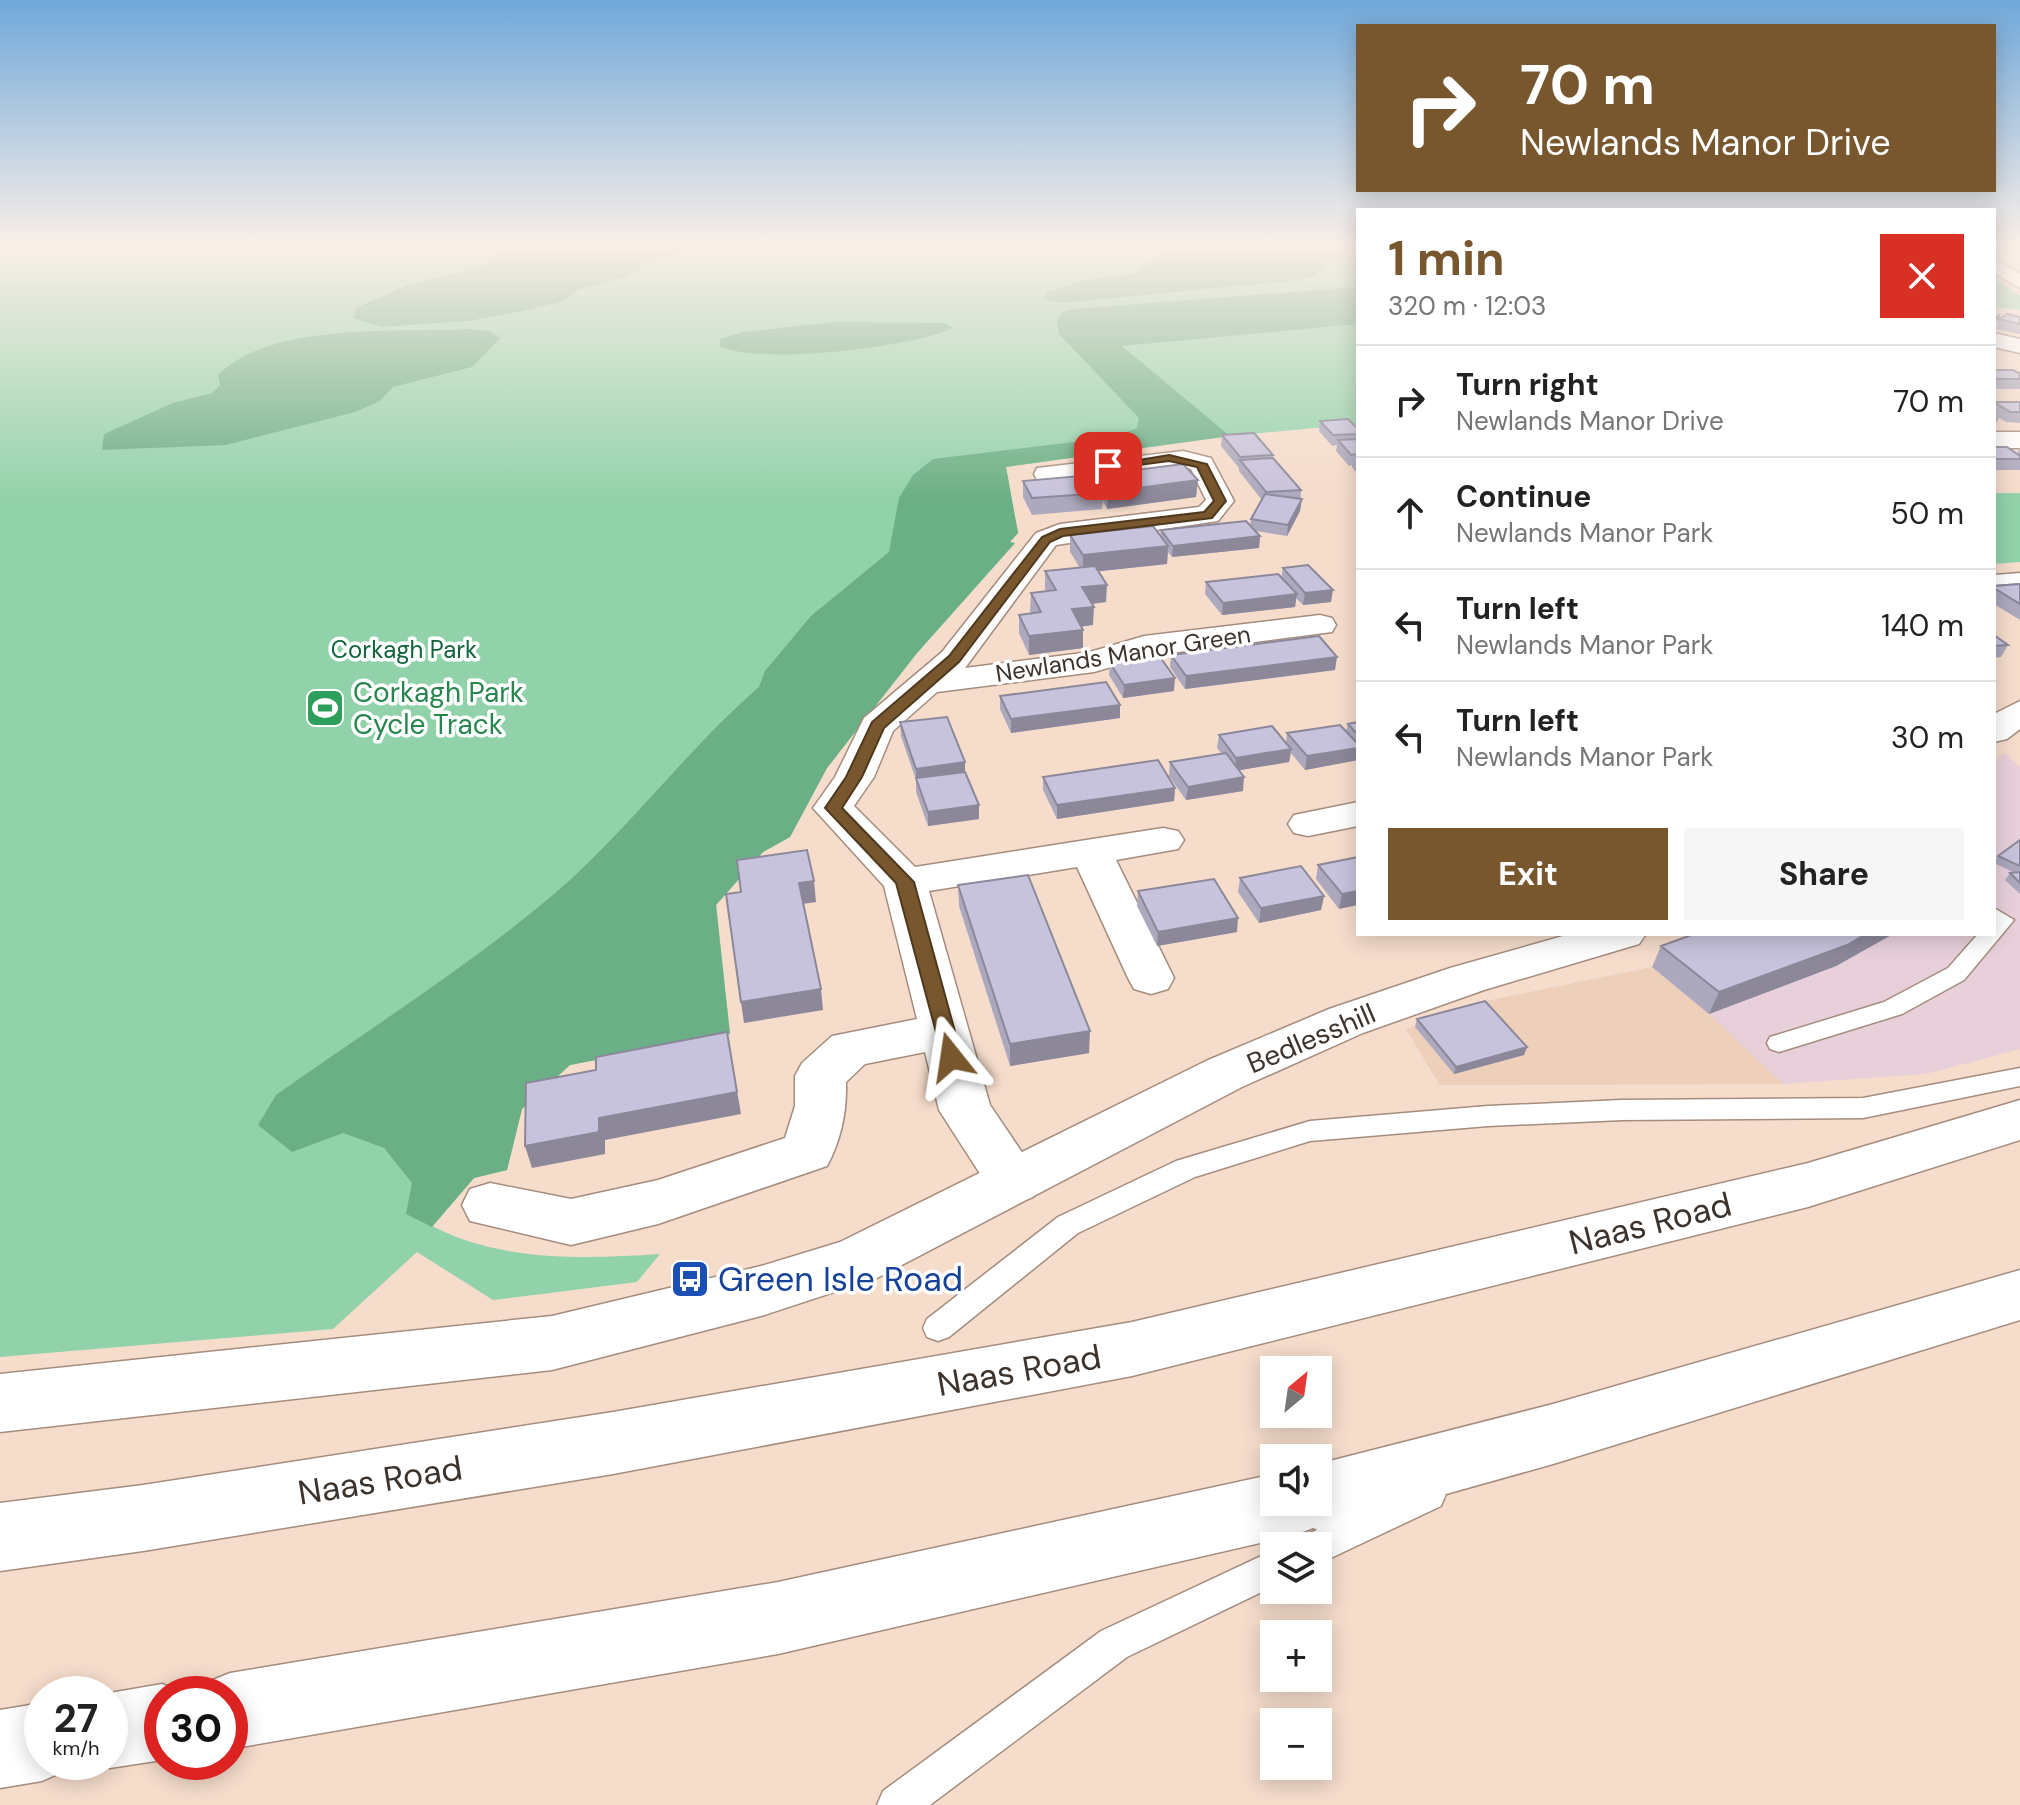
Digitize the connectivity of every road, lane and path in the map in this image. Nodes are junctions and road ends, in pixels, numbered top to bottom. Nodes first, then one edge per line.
1 (1996, 340) edge
2 (2020, 346) edge
3 (1996, 440) edge
4 (2020, 440) edge
5 (1047, 474) dead end
6 (2020, 578) edge
7 (1996, 580) edge
8 (1320, 625) dead end
9 (926, 683) junction
10 (2020, 712) edge
11 (1996, 730) edge
12 (1356, 814) edge
13 (1308, 824) dead end
14 (1163, 840) dead end
15 (1091, 852) junction
16 (905, 882) junction
17 (1616, 936) edge
18 (1989, 936) edge
19 (1151, 978) dead end
20 (944, 1031) junction
21 (1779, 1043) dead end
22 (2020, 1077) edge
23 (2020, 1120) edge
24 (1014, 1182) junction
25 (490, 1205) dead end
26 (2020, 1295) edge
27 (938, 1328) dead end
28 (0, 1403) edge
29 (1553, 1434) junction
30 (1332, 1493) edge
31 (1260, 1510) edge
32 (0, 1537) edge
33 (1332, 1540) edge
34 (1260, 1575) edge
35 (248, 1708) edge
36 (24, 1745) edge
37 (0, 1749) edge
38 (897, 1805) edge

1 - 2 main road
3 - 4 main road
5 - 9 main road
6 - 7 lane
8 - 9 main road, Newlands Manor Green
9 - 16 main road
10 - 11 main road
12 - 13 main road
14 - 15 main road
15 - 16 main road
15 - 19 main road
16 - 20 main road
17 - 24 main road, Bedlesshill
18 - 21 lane
20 - 24 main road
20 - 25 main road
22 - 27 lane
23 - 32 main road, Naas Road
24 - 28 main road
26 - 29 main road
29 - 30 main road
29 - 33 lane
31 - 35 main road
34 - 38 lane
36 - 37 main road

